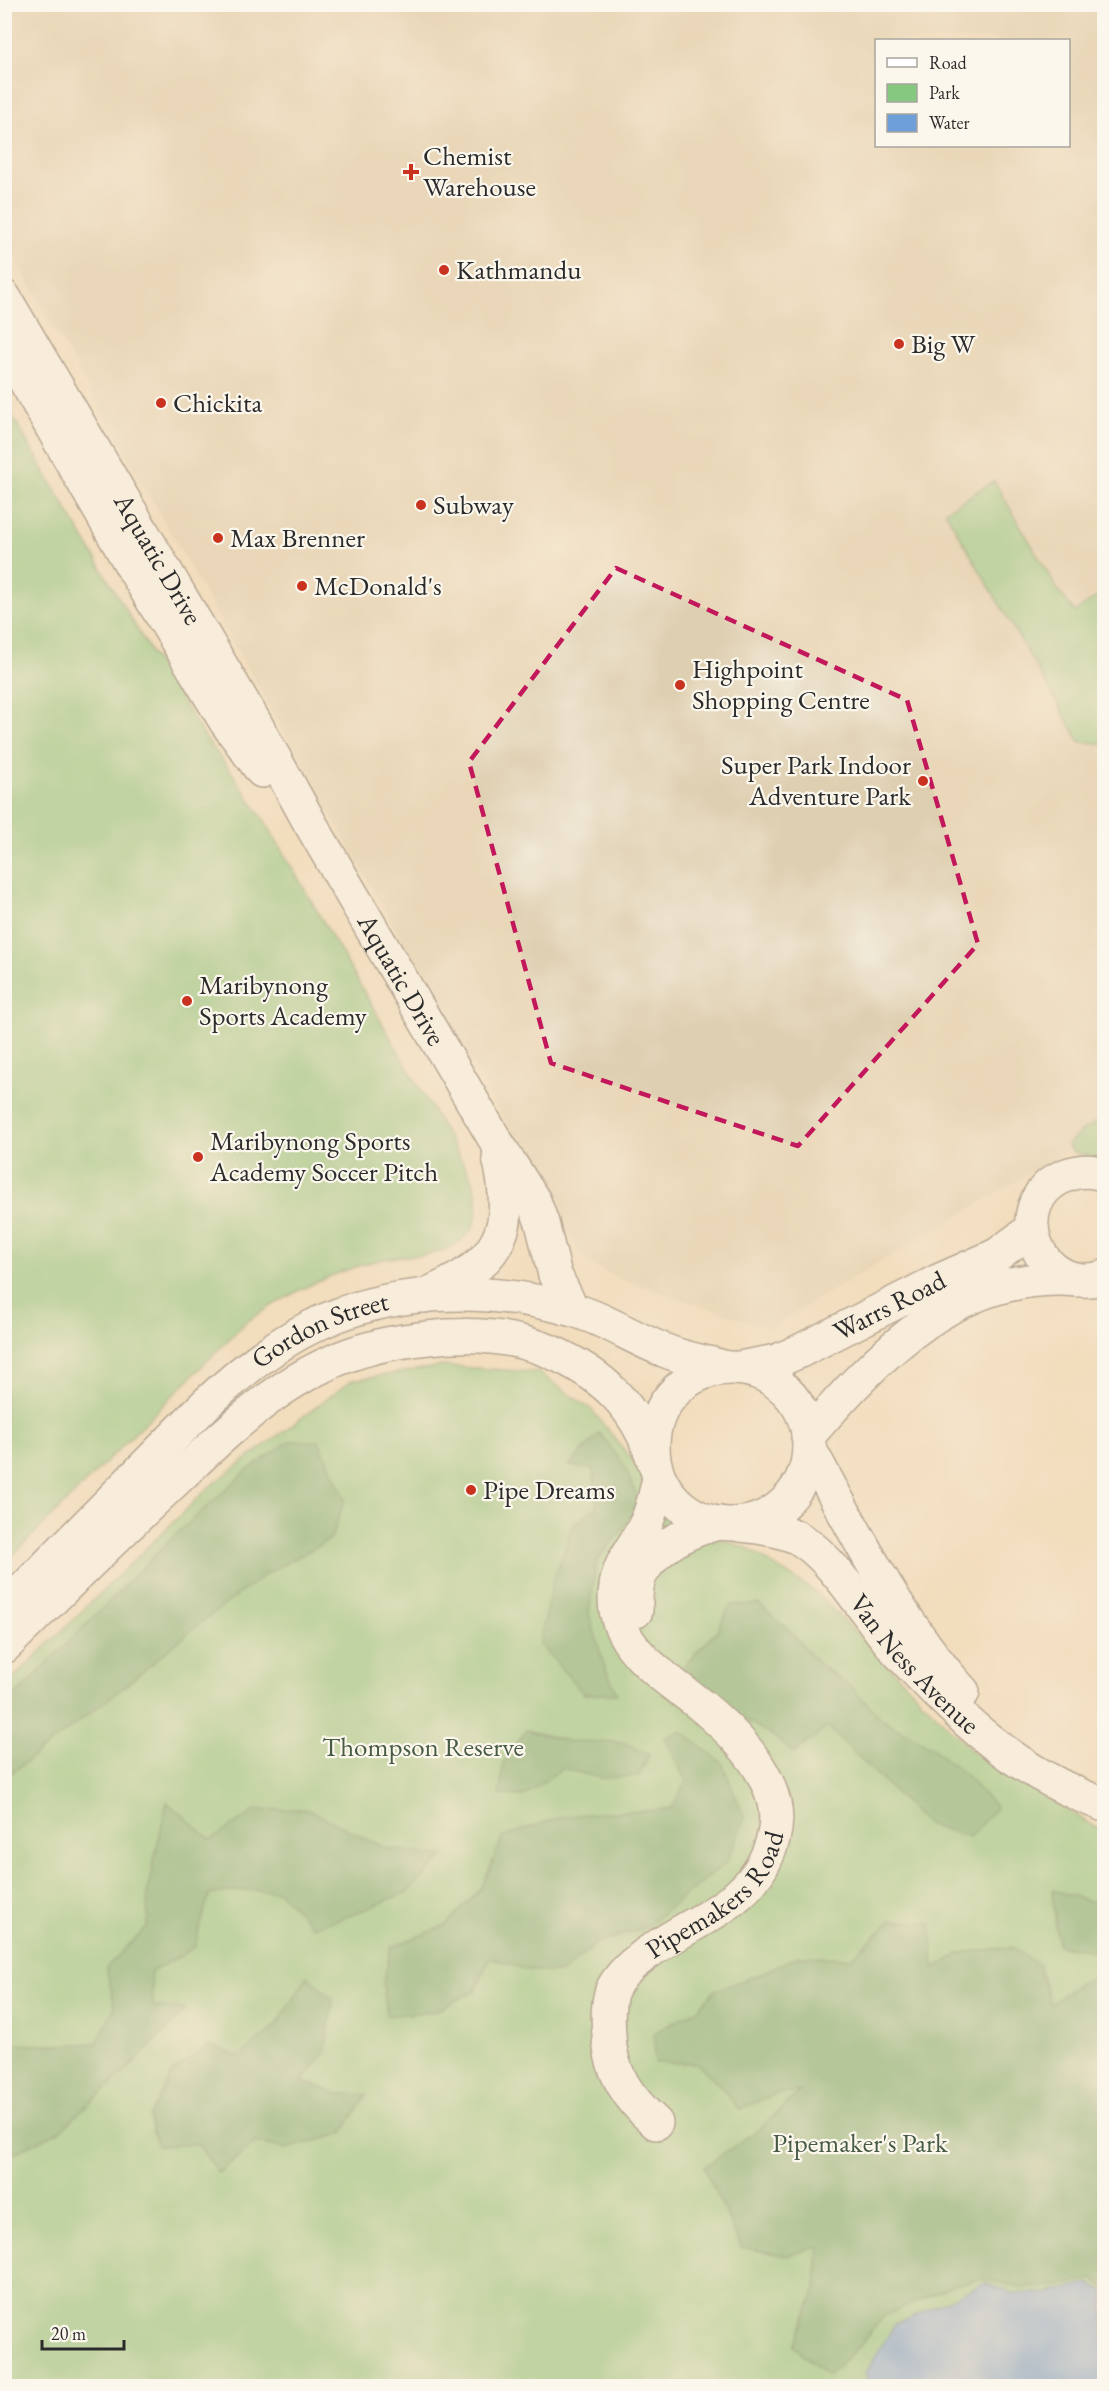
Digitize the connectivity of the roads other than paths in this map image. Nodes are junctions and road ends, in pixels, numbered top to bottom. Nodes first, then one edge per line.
1 (4, 297) edge
2 (4, 344) edge
3 (310, 823) junction
4 (494, 1138) junction
5 (1103, 1173) edge
6 (1032, 1229) junction
7 (1095, 1280) edge
8 (424, 1296) junction
9 (572, 1309) junction
10 (733, 1368) junction
11 (808, 1442) junction
12 (657, 1470) junction
13 (726, 1523) junction
14 (4, 1609) edge
15 (4, 1647) edge
16 (661, 1673) junction
17 (1104, 1800) edge
18 (1104, 1805) edge
19 (656, 2123) dead end

1 - 3 street, Aquatic Drive
2 - 3 street, Aquatic Drive
3 - 4 street, Aquatic Drive
4 - 8 street, Aquatic Drive
4 - 9 street, Aquatic Drive
5 - 6 street
6 - 7 street
6 - 10 street, Warrs Road
7 - 11 street, Warrs Road
8 - 9 street, Gordon Street
8 - 14 street, Gordon Street
9 - 10 street, Gordon Street
10 - 11 street
10 - 12 street
11 - 13 street
11 - 17 street, Van Ness Avenue
12 - 13 street
12 - 15 street, Gordon Street
12 - 16 street, Pipemakers Road
13 - 16 street
13 - 18 street, Van Ness Avenue
16 - 19 street, Pipemakers Road

